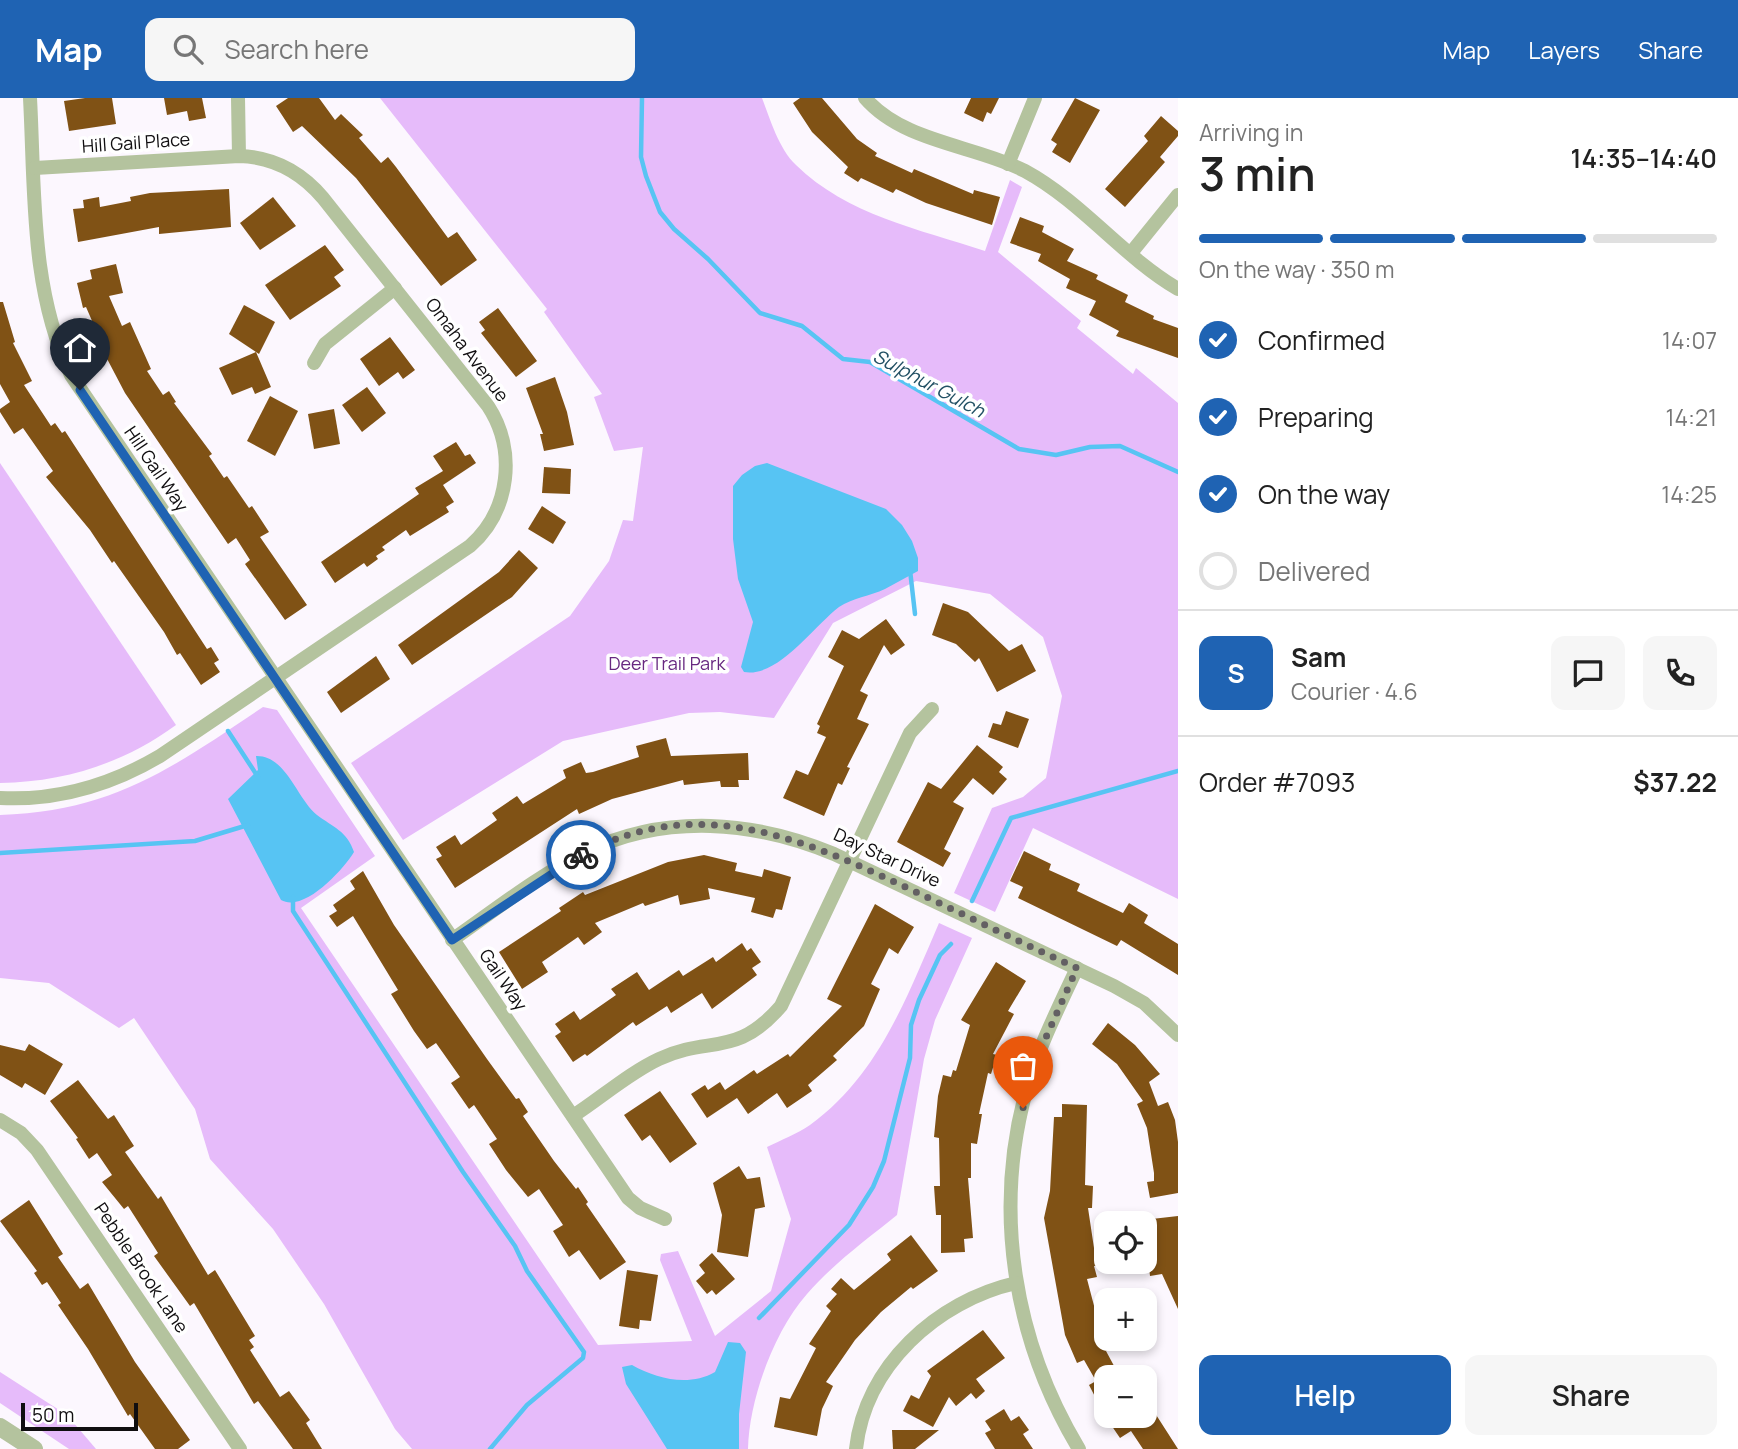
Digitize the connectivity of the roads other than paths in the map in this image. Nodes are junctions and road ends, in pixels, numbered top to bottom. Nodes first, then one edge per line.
1 (30, 98) edge
2 (237, 98) edge
3 (866, 98) edge
4 (1035, 98) edge
5 (239, 156) junction
6 (1008, 164) junction
7 (35, 169) junction
8 (1178, 195) edge
9 (1131, 253) junction
10 (395, 288) junction
11 (1178, 289) edge
12 (314, 363) dead end
13 (275, 679) junction
14 (932, 709) dead end
15 (0, 798) edge
16 (850, 861) junction
17 (452, 940) junction
18 (1077, 968) junction
19 (1178, 1035) edge
20 (573, 1116) junction
21 (0, 1120) edge
22 (665, 1219) dead end
23 (1016, 1283) junction
24 (0, 1427) edge
25 (34, 1449) edge
26 (240, 1449) edge
27 (856, 1449) edge
28 (1079, 1449) edge

1 - 7 street, Hill Gail Way
2 - 5 street
3 - 6 street
4 - 6 street
5 - 7 street, Hill Gail Place
5 - 10 street, Omaha Avenue
6 - 9 street
7 - 13 street, Hill Gail Way
8 - 9 street
9 - 11 street
10 - 12 street
10 - 13 street, Omaha Avenue
13 - 15 street, Omaha Avenue
13 - 17 street, Gail Way
14 - 16 street
16 - 17 street, Day Star Drive
16 - 18 street, Day Star Drive
16 - 20 street
17 - 20 street, Gail Way
18 - 19 street, Day Star Drive
18 - 23 street
20 - 22 street, Gail Way
21 - 26 street, Pebble Brook Lane
23 - 27 street
23 - 28 street
24 - 25 street

